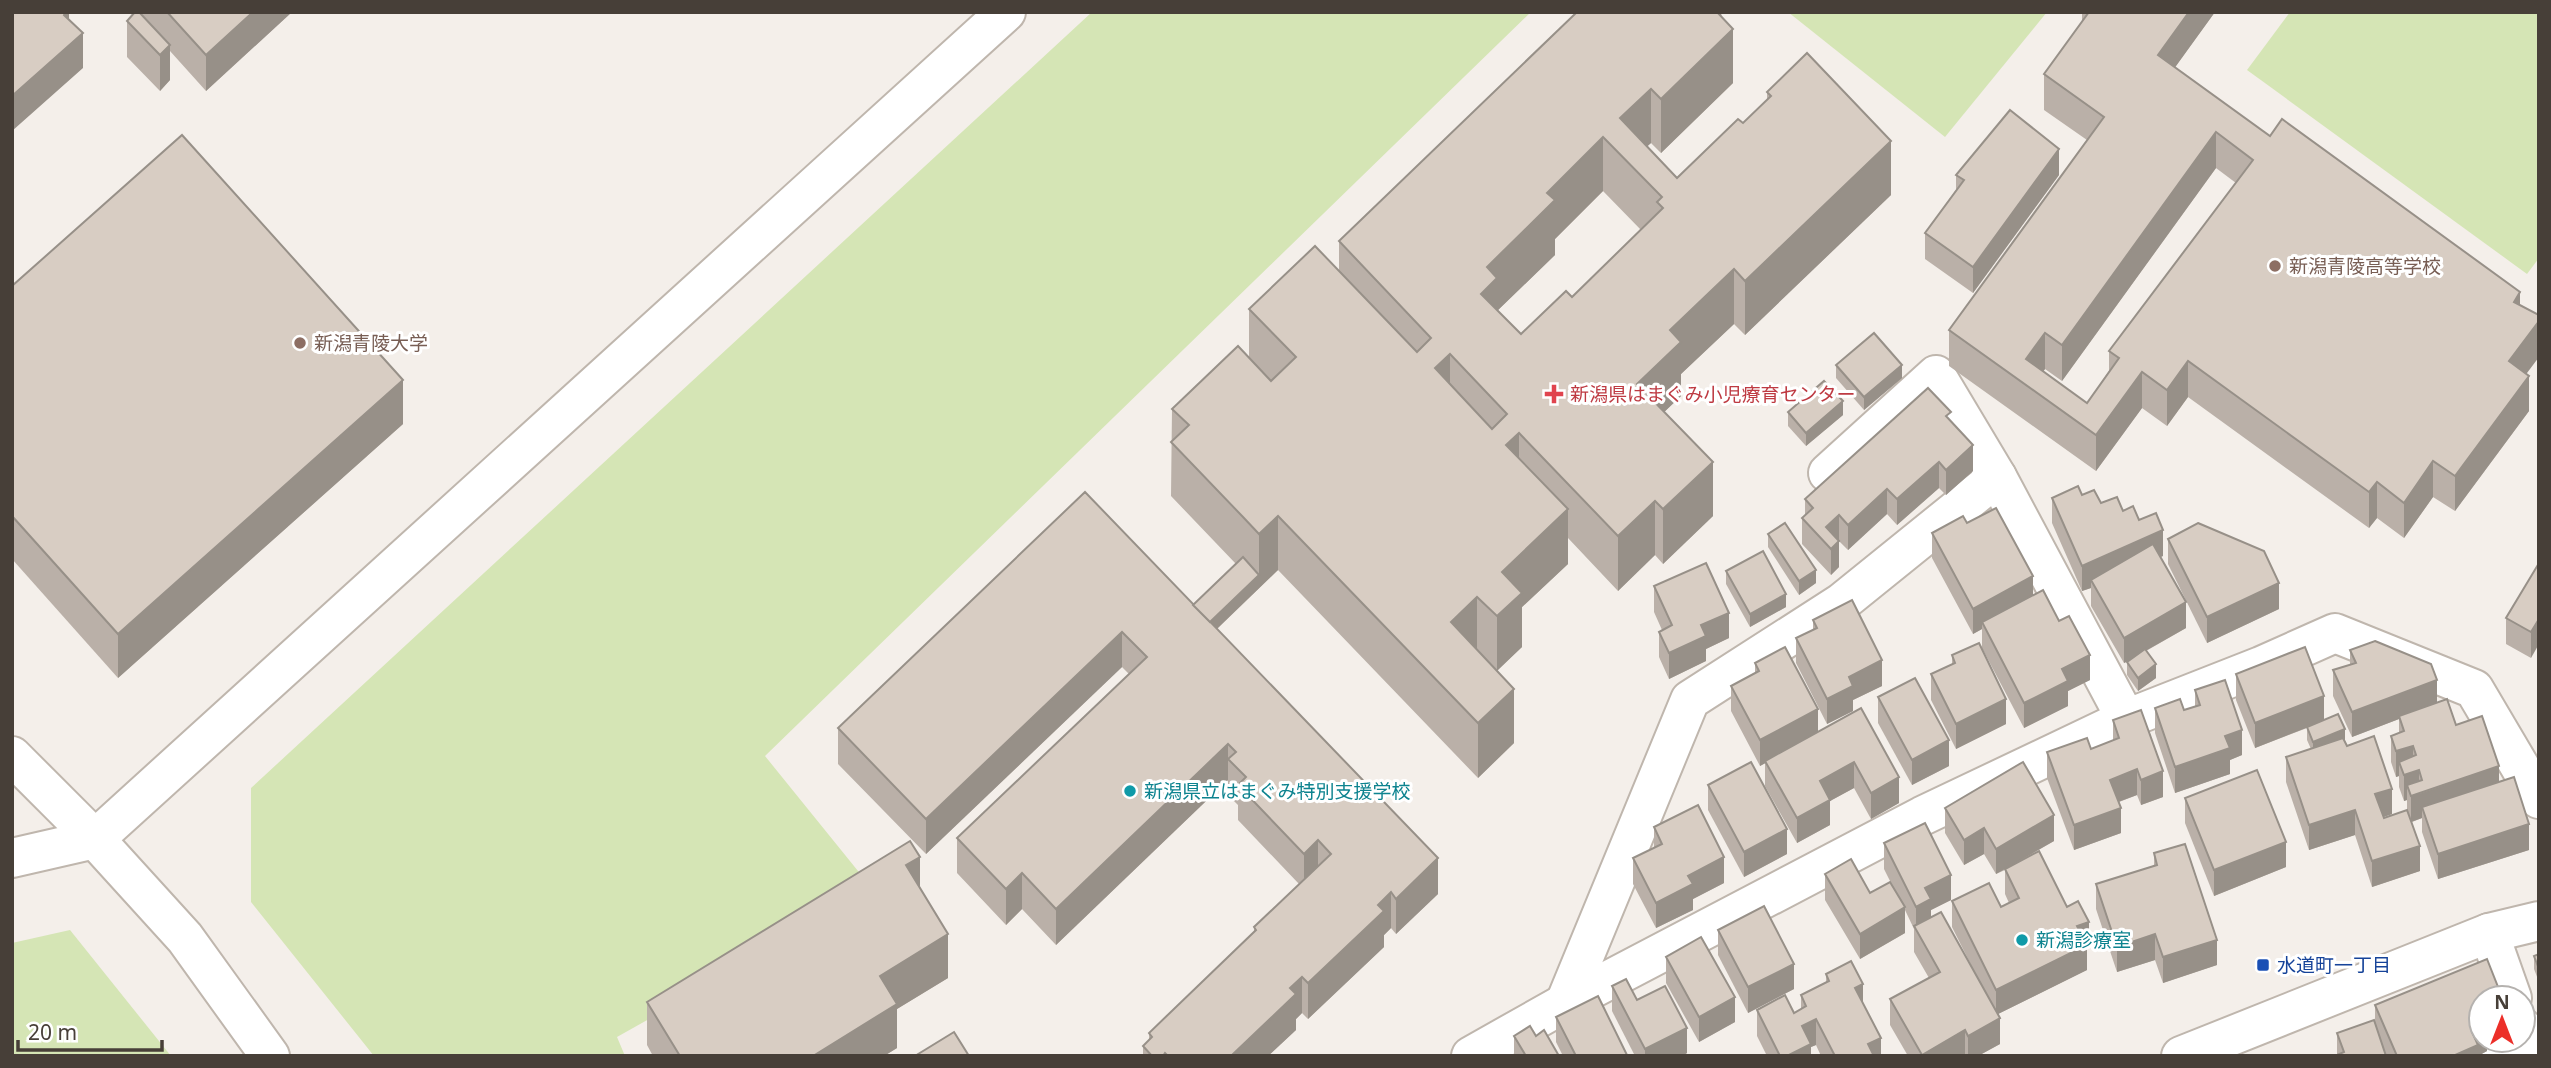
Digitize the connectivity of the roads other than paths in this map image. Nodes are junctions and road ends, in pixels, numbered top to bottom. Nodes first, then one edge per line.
1 (1006, 12) edge
2 (1828, 473) dead end
3 (1997, 477) junction
4 (2126, 719) junction
5 (12, 756) edge
6 (2539, 799) edge
7 (95, 839) junction
8 (12, 859) edge
9 (2539, 921) edge
10 (2489, 933) junction
11 (2507, 984) edge
12 (1565, 1003) junction
13 (270, 1056) edge
14 (1471, 1056) edge
15 (2182, 1056) edge

1 - 7 street
2 - 3 street
3 - 4 street
3 - 12 street
4 - 6 street
4 - 12 street
5 - 7 street
7 - 8 street
7 - 13 street
9 - 10 street
10 - 11 street
10 - 15 street
12 - 14 street

